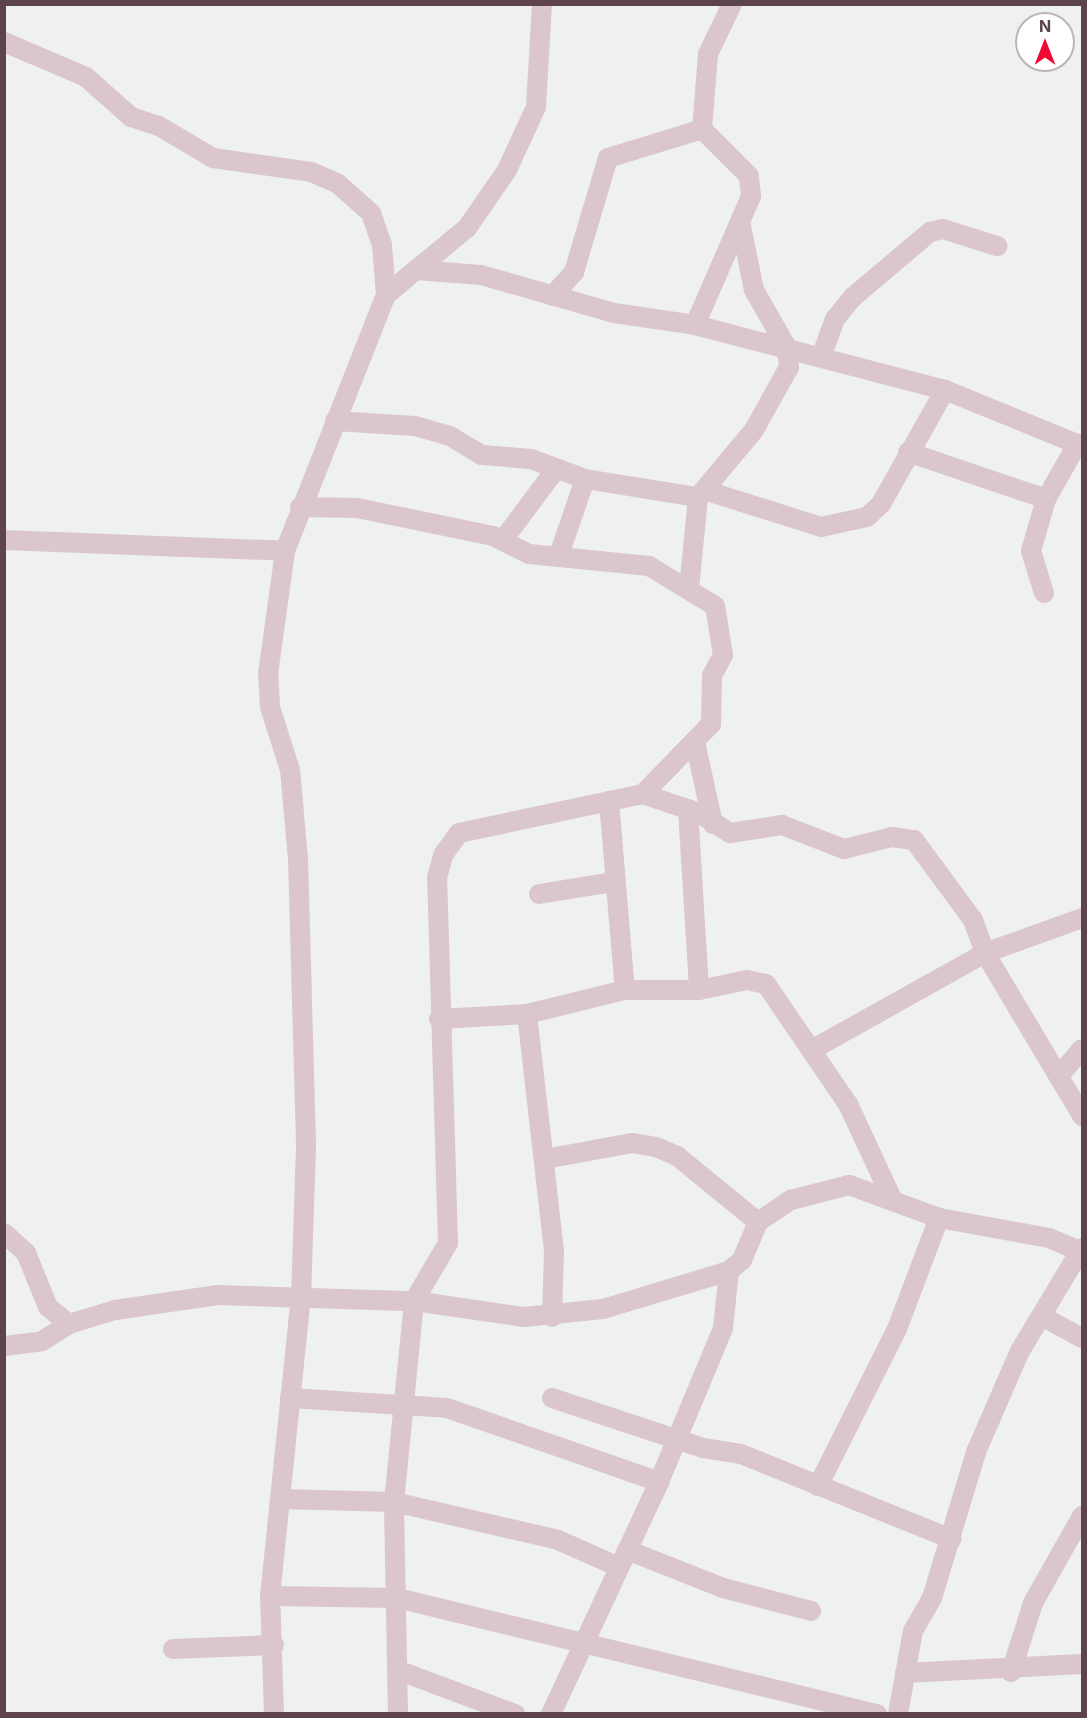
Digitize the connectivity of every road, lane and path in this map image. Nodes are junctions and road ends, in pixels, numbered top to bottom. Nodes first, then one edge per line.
1 (542, 4) edge
2 (732, 4) edge
3 (4, 42) edge
4 (702, 129) junction
5 (741, 226) junction
6 (997, 246) dead end
7 (416, 270) junction
8 (386, 295) junction
9 (552, 296) junction
10 (695, 325) junction
11 (787, 348) junction
12 (821, 357) junction
13 (945, 390) junction
14 (335, 421) junction
15 (1080, 445) edge
16 (908, 452) junction
17 (556, 469) junction
18 (585, 479) junction
19 (703, 494) junction
20 (1046, 499) junction
21 (300, 507) junction
22 (4, 540) edge
23 (503, 540) junction
24 (285, 551) junction
25 (559, 555) junction
26 (689, 588) junction
27 (1044, 593) dead end
28 (695, 742) junction
29 (643, 794) junction
30 (609, 801) junction
31 (688, 809) junction
32 (713, 824) junction
33 (614, 882) junction
34 (540, 894) dead end
35 (1083, 918) edge
36 (985, 953) junction
37 (625, 990) junction
38 (699, 990) junction
39 (526, 1014) junction
40 (439, 1019) junction
41 (815, 1048) junction
42 (1083, 1049) edge
43 (1059, 1076) junction
44 (1083, 1116) edge
45 (545, 1159) junction
46 (893, 1201) junction
47 (939, 1218) junction
48 (758, 1222) junction
49 (4, 1233) edge
50 (1081, 1250) edge
51 (729, 1271) junction
52 (302, 1297) junction
53 (414, 1301) junction
54 (552, 1317) junction
55 (1045, 1318) junction
56 (69, 1324) junction
57 (1083, 1338) edge
58 (4, 1346) edge
59 (290, 1398) junction
60 (552, 1398) dead end
61 (404, 1403) junction
62 (678, 1439) junction
63 (659, 1482) junction
64 (819, 1486) junction
65 (281, 1499) junction
66 (393, 1502) junction
67 (1083, 1516) edge
68 (951, 1539) junction
69 (623, 1558) junction
70 (270, 1596) junction
71 (397, 1598) junction
72 (811, 1611) dead end
73 (584, 1640) junction
74 (274, 1645) junction
75 (173, 1649) dead end
76 (1083, 1664) edge
77 (400, 1671) junction
78 (1011, 1672) junction
79 (905, 1673) junction
80 (274, 1713) edge
81 (398, 1713) edge
82 (514, 1713) edge
83 (551, 1713) edge
84 (877, 1713) edge
85 (898, 1713) edge

1 - 7 street
2 - 4 street
3 - 8 street
4 - 5 street
4 - 9 street
5 - 10 street
5 - 11 street
6 - 12 street
7 - 8 street
7 - 9 street
8 - 14 street
9 - 10 street
10 - 11 street
11 - 12 street
11 - 19 street
12 - 13 street
13 - 15 street
13 - 16 street
14 - 17 street
14 - 21 street
15 - 20 street
16 - 19 street
16 - 20 street
17 - 18 street
17 - 23 street
18 - 19 street
18 - 25 street
19 - 26 street
20 - 27 street
21 - 23 street
21 - 24 street
22 - 24 street
23 - 25 street
24 - 52 street
25 - 26 street
26 - 28 street
28 - 29 street
28 - 32 street
29 - 30 street
29 - 31 street
30 - 33 street
30 - 40 street
31 - 32 street
31 - 38 street
32 - 36 street
33 - 34 street
33 - 37 street
35 - 36 street
36 - 41 street
36 - 43 street
37 - 38 street
37 - 39 street
38 - 41 street
39 - 40 street
39 - 45 street
40 - 53 street
41 - 46 street
42 - 43 street
43 - 44 street
45 - 48 street
45 - 54 street
46 - 47 street
46 - 48 street
47 - 50 street
47 - 64 street
48 - 51 street
49 - 56 street
50 - 55 street
51 - 54 street
51 - 62 street
52 - 53 street
52 - 56 street
52 - 59 street
53 - 54 street
53 - 61 street
55 - 57 street
55 - 68 street
56 - 58 street
59 - 61 street
59 - 65 street
60 - 62 street
61 - 63 street
61 - 66 street
62 - 63 street
62 - 64 street
63 - 69 street
64 - 68 street
65 - 66 street
65 - 70 street
66 - 69 street
66 - 71 street
67 - 78 street
68 - 79 street
69 - 72 street
69 - 73 street
70 - 71 street
70 - 74 street
71 - 73 street
71 - 77 street
73 - 83 street
73 - 84 street
74 - 75 street
74 - 80 street
76 - 78 street
77 - 81 street
77 - 82 street
78 - 79 street
79 - 85 street

